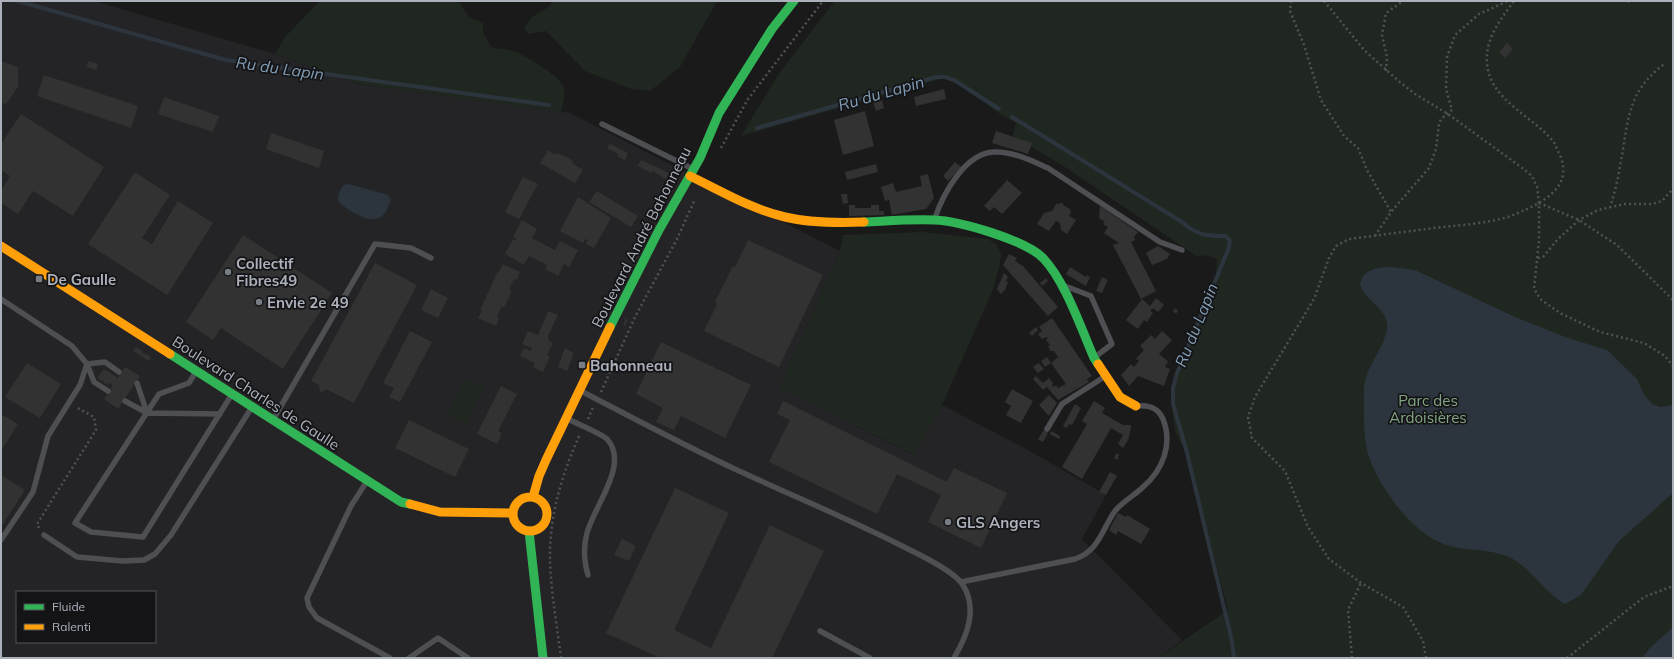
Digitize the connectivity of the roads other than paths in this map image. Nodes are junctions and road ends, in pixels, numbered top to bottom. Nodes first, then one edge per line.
1 (794, 1) edge
2 (602, 124) dead end
3 (691, 172) junction
4 (935, 220) junction
5 (1, 246) edge
6 (1182, 250) dead end
7 (431, 258) dead end
8 (1061, 285) junction
9 (1, 299) edge
10 (1094, 358) junction
11 (87, 364) junction
12 (196, 371) junction
13 (119, 372) dead end
14 (1106, 375) junction
15 (137, 383) dead end
16 (108, 390) dead end
17 (579, 390) junction
18 (232, 394) junction
19 (125, 401) dead end
20 (252, 406) junction
21 (1136, 406) joint
22 (147, 413) junction
23 (220, 414) junction
24 (566, 418) junction
25 (273, 420) junction
26 (1047, 429) dead end
27 (368, 481) junction
28 (533, 497) junction
29 (513, 513) junction
30 (529, 531) junction
31 (44, 535) road end
32 (1, 540) edge
33 (588, 575) dead end
34 (960, 582) junction
35 (820, 631) dead end
36 (390, 658) edge
37 (409, 658) edge
38 (468, 658) edge
39 (543, 658) edge
40 (870, 658) edge
41 (954, 658) edge

1 - 3 street, Boulevard André Bahonneau
2 - 3 lane
3 - 4 street
3 - 17 street, Boulevard André Bahonneau
4 - 6 lane
4 - 8 street
5 - 12 street, Boulevard Charles de Gaulle
7 - 25 lane
8 - 10 street
8 - 10 lane
9 - 11 lane
10 - 14 street
11 - 13 lane
11 - 16 lane
11 - 32 lane
12 - 18 street, Boulevard Charles de Gaulle
12 - 22 lane
14 - 21 street
14 - 26 lane
15 - 22 lane
17 - 24 street, Boulevard André Bahonneau
17 - 34 lane
18 - 20 street, Boulevard Charles de Gaulle
18 - 23 lane
19 - 22 lane
20 - 25 street, Boulevard Charles de Gaulle
20 - 31 lane
21 - 34 lane
22 - 23 lane
22 - 23 lane
24 - 28 street, Boulevard André Bahonneau
24 - 33 lane
25 - 27 street, Boulevard Charles de Gaulle
27 - 29 street, Boulevard Charles de Gaulle
27 - 36 lane
28 - 29 street
28 - 30 street
29 - 30 street
30 - 39 street
34 - 41 lane
35 - 40 lane
37 - 38 lane

